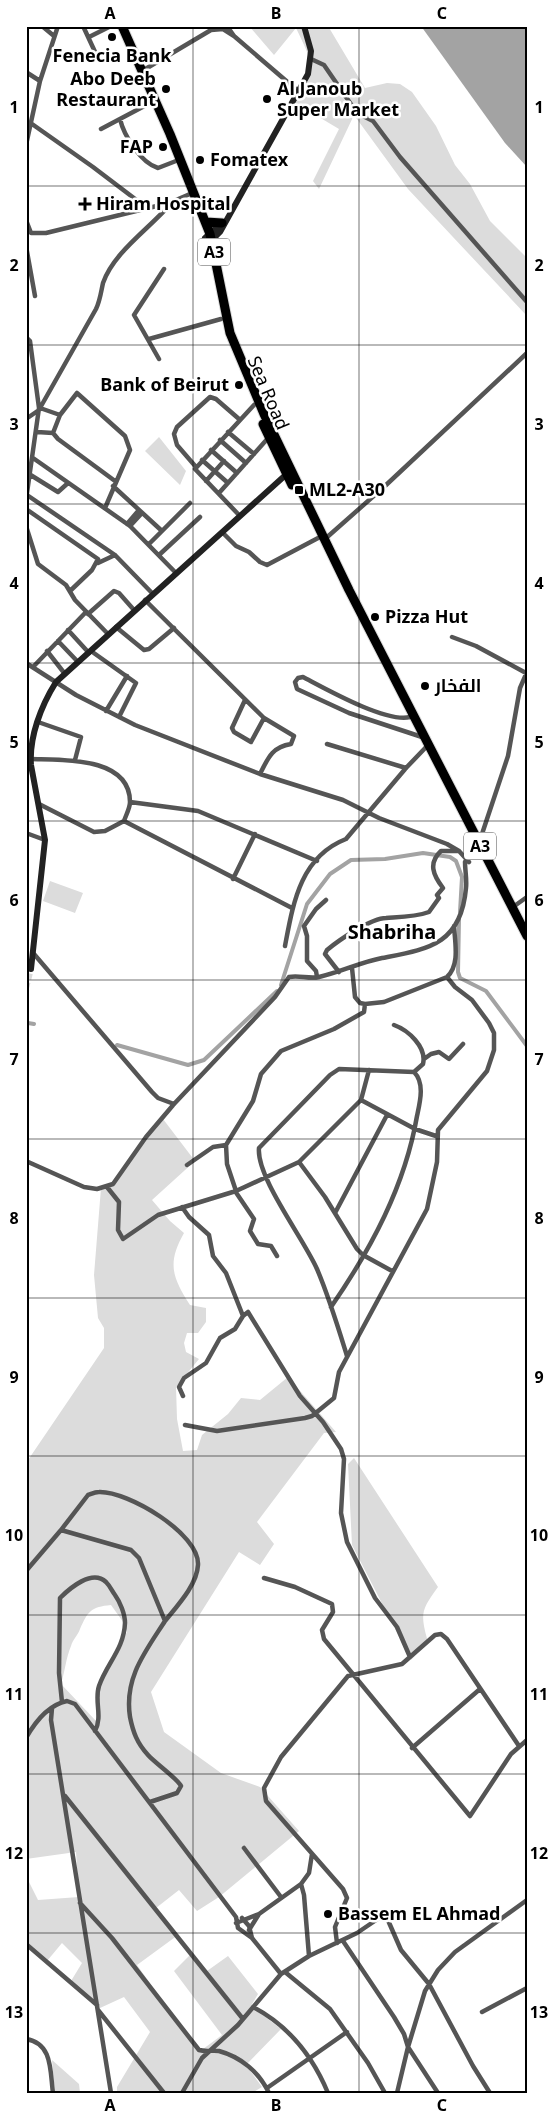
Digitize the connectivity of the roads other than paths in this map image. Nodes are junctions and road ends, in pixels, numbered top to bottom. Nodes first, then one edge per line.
1 (42, 26) edge
2 (58, 26) edge
3 (83, 26) edge
4 (111, 26) edge
5 (118, 26) edge
6 (122, 26) edge
7 (226, 26) edge
8 (304, 26) edge
9 (54, 36) junction
10 (234, 36) junction
11 (88, 37) junction
12 (96, 54) dead end
13 (311, 59) junction
14 (142, 71) junction
15 (26, 72) edge
16 (40, 81) junction
17 (298, 91) junction
18 (152, 102) junction
19 (120, 119) junction
20 (32, 124) junction
21 (101, 129) dead end
22 (26, 145) edge
23 (176, 161) junction
24 (190, 194) junction
25 (173, 201) junction
26 (147, 208) junction
27 (26, 220) edge
28 (206, 222) junction
29 (223, 222) junction
30 (209, 239) junction
31 (26, 246) edge
32 (164, 269) dead end
33 (35, 296) dead end
34 (527, 302) edge
35 (221, 319) junction
36 (26, 337) edge
37 (149, 339) junction
38 (527, 353) edge
39 (159, 359) dead end
40 (254, 405) junction
41 (39, 409) junction
42 (60, 414) junction
43 (26, 419) edge
44 (239, 419) junction
45 (37, 432) junction
46 (228, 432) junction
47 (53, 433) junction
48 (269, 437) junction
49 (220, 440) junction
50 (211, 450) junction
51 (254, 454) junction
52 (32, 458) junction
53 (202, 460) junction
54 (224, 461) junction
55 (246, 463) junction
56 (196, 467) junction
57 (215, 471) junction
58 (288, 472) junction
59 (237, 473) junction
60 (28, 474) junction
61 (206, 481) junction
62 (68, 482) junction
63 (228, 483) junction
64 (114, 484) junction
65 (219, 493) junction
66 (27, 495) edge
67 (26, 500) edge
68 (190, 503) dead end
69 (105, 508) junction
70 (26, 509) edge
71 (140, 512) junction
72 (240, 516) junction
73 (200, 517) dead end
74 (128, 525) junction
75 (26, 526) edge
76 (162, 531) junction
77 (222, 532) junction
78 (322, 538) junction
79 (149, 544) junction
80 (115, 555) junction
81 (159, 555) junction
82 (98, 563) junction
83 (176, 573) junction
84 (70, 591) junction
85 (152, 593) junction
86 (145, 600) junction
87 (134, 610) junction
88 (87, 613) junction
89 (116, 627) junction
90 (174, 628) junction
91 (68, 630) junction
92 (108, 634) junction
93 (452, 637) dead end
94 (58, 641) junction
95 (46, 651) junction
96 (90, 652) junction
97 (78, 662) junction
98 (26, 663) edge
99 (33, 667) junction
100 (527, 672) edge
101 (65, 674) junction
102 (127, 676) junction
103 (56, 682) junction
104 (245, 700) junction
105 (350, 700) junction
106 (106, 711) junction
107 (345, 711) junction
108 (119, 717) junction
109 (264, 718) junction
110 (400, 719) junction
111 (413, 720) junction
112 (38, 722) junction
113 (398, 731) junction
114 (422, 737) junction
115 (327, 744) dead end
116 (428, 744) junction
117 (30, 759) junction
118 (75, 760) junction
119 (406, 768) junction
120 (260, 774) junction
121 (130, 802) junction
122 (39, 804) junction
123 (368, 812) junction
124 (124, 821) junction
125 (26, 833) edge
126 (255, 834) junction
127 (45, 840) junction
128 (479, 850) junction
129 (459, 851) junction
130 (468, 860) junction
131 (316, 861) junction
132 (233, 879) junction
133 (527, 897) edge
134 (326, 900) dead end
135 (512, 907) junction
136 (292, 908) junction
137 (454, 925) junction
138 (527, 936) edge
139 (285, 946) dead end
140 (34, 954) junction
141 (352, 968) junction
142 (31, 969) dead end
143 (339, 972) junction
144 (317, 977) junction
145 (446, 977) junction
146 (365, 1004) junction
147 (394, 1025) dead end
148 (463, 1044) dead end
149 (424, 1059) junction
150 (369, 1070) junction
151 (414, 1072) junction
152 (360, 1100) junction
153 (174, 1104) junction
154 (387, 1115) junction
155 (415, 1129) junction
156 (436, 1136) junction
157 (226, 1145) junction
158 (26, 1161) edge
159 (299, 1162) junction
160 (187, 1165) dead end
161 (266, 1178) junction
162 (107, 1187) junction
163 (235, 1191) junction
164 (182, 1207) junction
165 (335, 1213) junction
166 (363, 1255) junction
167 (276, 1256) dead end
168 (392, 1272) junction
169 (331, 1307) junction
170 (243, 1316) junction
171 (347, 1356) junction
172 (183, 1396) dead end
173 (315, 1414) junction
174 (185, 1424) dead end
175 (61, 1530) junction
176 (26, 1571) edge
177 (264, 1578) dead end
178 (165, 1621) junction
179 (410, 1657) junction
180 (354, 1673) junction
181 (480, 1689) junction
182 (62, 1702) junction
183 (52, 1708) junction
184 (41, 1716) junction
185 (51, 1720) junction
186 (95, 1731) junction
187 (26, 1738) edge
188 (527, 1740) edge
189 (519, 1746) junction
190 (412, 1748) junction
191 (64, 1795) junction
192 (150, 1802) junction
193 (244, 1848) dead end
194 (312, 1854) junction
195 (301, 1884) junction
196 (281, 1897) junction
197 (527, 1900) edge
198 (80, 1902) junction
199 (259, 1914) junction
200 (93, 1916) junction
201 (236, 1917) junction
202 (245, 1919) junction
203 (82, 1920) junction
204 (236, 1923) junction
205 (250, 1928) junction
206 (244, 1934) junction
207 (252, 1938) junction
208 (343, 1941) junction
209 (337, 1943) junction
210 (26, 1944) edge
211 (309, 1956) junction
212 (283, 1973) junction
213 (429, 1984) junction
214 (527, 1988) edge
215 (97, 2007) junction
216 (253, 2007) junction
217 (482, 2012) dead end
218 (243, 2019) junction
219 (346, 2032) junction
220 (26, 2038) edge
221 (408, 2047) junction
222 (210, 2051) junction
223 (311, 2058) junction
224 (268, 2090) edge
225 (54, 2093) edge
226 (111, 2093) edge
227 (164, 2093) edge
228 (182, 2093) edge
229 (328, 2093) edge
230 (385, 2093) edge
231 (397, 2093) edge
232 (438, 2093) edge
233 (490, 2093) edge

1 - 9 street
2 - 9 street
3 - 11 street
4 - 11 street
5 - 18 highway, Sea Road / A3
6 - 14 highway, Sea Road / A3
7 - 10 street
8 - 13 main road
9 - 16 street
10 - 14 street
10 - 17 street
11 - 12 street
13 - 17 main road
13 - 34 street
14 - 28 highway, Sea Road / A3
15 - 16 street
16 - 20 street
17 - 29 main road
18 - 19 street
18 - 23 highway, Sea Road / A3
19 - 21 street
19 - 23 street
20 - 22 street
20 - 26 street
23 - 24 highway, Sea Road / A3
24 - 25 street
24 - 30 highway, Sea Road / A3
25 - 26 street
25 - 41 street
26 - 27 street
28 - 29 highway
28 - 30 highway, Sea Road / A3
29 - 30 main road
30 - 35 highway, Sea Road / A3
30 - 58 highway, Sea Road / A3
31 - 33 street
32 - 37 street
35 - 37 street
35 - 40 highway, Sea Road / A3
36 - 41 street
37 - 39 street
38 - 78 street
40 - 44 street
40 - 48 highway, Sea Road / A3
41 - 42 street
41 - 43 street
41 - 45 street
42 - 47 street
42 - 64 street
44 - 46 street
44 - 56 street
45 - 47 street
45 - 52 street
46 - 49 street
46 - 51 street
47 - 64 street
48 - 51 street
48 - 58 highway, Sea Road / A3
49 - 50 street
49 - 55 street
50 - 53 street
50 - 54 street
51 - 55 street
52 - 60 street
52 - 62 street
53 - 56 street
53 - 57 street
54 - 57 street
54 - 59 street
55 - 59 street
56 - 61 street
57 - 61 street
57 - 63 street
58 - 72 main road
58 - 78 highway, Sea Road / A3
59 - 63 street
60 - 62 street
60 - 66 street
61 - 65 street
62 - 69 street
63 - 65 street
64 - 69 street
64 - 71 street
65 - 72 street
66 - 67 street
66 - 80 street
68 - 76 street
69 - 74 street
70 - 82 street
71 - 74 street
71 - 76 street
72 - 77 main road
73 - 81 street
74 - 79 street
75 - 84 street
76 - 79 street
77 - 78 street
77 - 83 main road
78 - 111 highway, Sea Road / A3
79 - 81 street
80 - 82 street
80 - 85 street
81 - 83 street
82 - 84 street
83 - 85 main road
84 - 88 street
85 - 86 main road
86 - 87 main road
86 - 90 street
87 - 88 street
87 - 89 main road
88 - 91 street
88 - 92 street
89 - 90 street
89 - 92 main road
90 - 104 street
91 - 94 street
91 - 96 street
92 - 96 main road
93 - 100 street
94 - 95 street
94 - 97 street
95 - 99 street
95 - 101 street
96 - 97 main road
96 - 102 street
97 - 101 main road
98 - 99 street
99 - 103 street
100 - 128 street
101 - 103 main road
102 - 106 street
102 - 108 street
103 - 106 street
103 - 112 main road
104 - 109 street
104 - 109 street
105 - 107 street
105 - 107 street
105 - 110 street
106 - 108 street
107 - 113 street
108 - 120 street
109 - 120 street
110 - 111 street
110 - 113 street
111 - 114 highway, Sea Road / A3
111 - 116 highway, Sea Road / A3
112 - 117 main road
112 - 118 street
113 - 114 street
114 - 116 highway, Sea Road / A3
115 - 119 street
116 - 119 street
116 - 128 highway, Sea Road / A3
117 - 118 street
117 - 122 main road
118 - 121 street
119 - 123 street
120 - 123 street
121 - 124 street
121 - 126 street
122 - 124 street
122 - 127 main road
123 - 129 street
123 - 131 street
124 - 132 street
125 - 127 street
126 - 131 street
126 - 132 street
127 - 140 main road
128 - 130 street
128 - 135 highway, Sea Road / A3
129 - 130 street
129 - 143 street
130 - 137 street
131 - 136 street
132 - 136 street
133 - 135 street
134 - 144 street
135 - 138 highway, Sea Road / A3
136 - 139 street
137 - 141 street
137 - 145 street
140 - 142 main road
140 - 153 street
141 - 143 street
141 - 146 street
143 - 144 street
144 - 153 street
145 - 146 street
145 - 156 street
146 - 157 street
147 - 149 street
148 - 149 street
149 - 151 street
150 - 151 street
150 - 152 street
150 - 161 street
151 - 155 street
152 - 154 street
152 - 159 street
153 - 162 street
154 - 155 street
154 - 165 street
155 - 156 street
155 - 166 street
156 - 168 street
157 - 160 street
157 - 163 street
158 - 162 street
159 - 161 street
159 - 165 street
161 - 163 street
161 - 169 street
162 - 164 street
163 - 164 street
163 - 167 street
164 - 170 street
165 - 166 street
166 - 168 street
166 - 169 street
168 - 171 street
169 - 171 street
170 - 172 street
170 - 173 street
171 - 173 street
173 - 174 street
173 - 179 street
175 - 176 street
175 - 178 street
175 - 178 street
177 - 180 street
178 - 192 street
179 - 180 street
179 - 181 street
180 - 190 street
180 - 194 street
181 - 189 street
181 - 190 street
182 - 183 street
182 - 186 street
182 - 186 street
183 - 184 street
183 - 185 street
184 - 185 street
184 - 187 street
185 - 191 street
186 - 192 street
188 - 189 street
189 - 190 street
191 - 198 street
191 - 218 street
192 - 201 street
193 - 196 street
194 - 195 street
194 - 209 street
195 - 196 street
195 - 211 street
196 - 199 street
197 - 213 street
198 - 200 street
198 - 203 street
199 - 202 street
199 - 205 street
200 - 203 street
200 - 222 street
201 - 202 street
201 - 204 street
202 - 204 street
202 - 205 street
203 - 215 street
204 - 206 street
205 - 206 street
205 - 207 street
206 - 207 street
207 - 212 street
208 - 209 street
208 - 213 street
208 - 221 street
209 - 211 street
210 - 215 street
211 - 212 street
212 - 216 street
212 - 219 street
213 - 221 street
213 - 233 street
214 - 217 street
215 - 226 street
215 - 227 street
216 - 218 street
216 - 223 street
218 - 222 street
219 - 223 street
219 - 230 street
220 - 225 street
221 - 231 street
221 - 232 street
222 - 224 street
222 - 228 street
223 - 224 street
223 - 229 street

